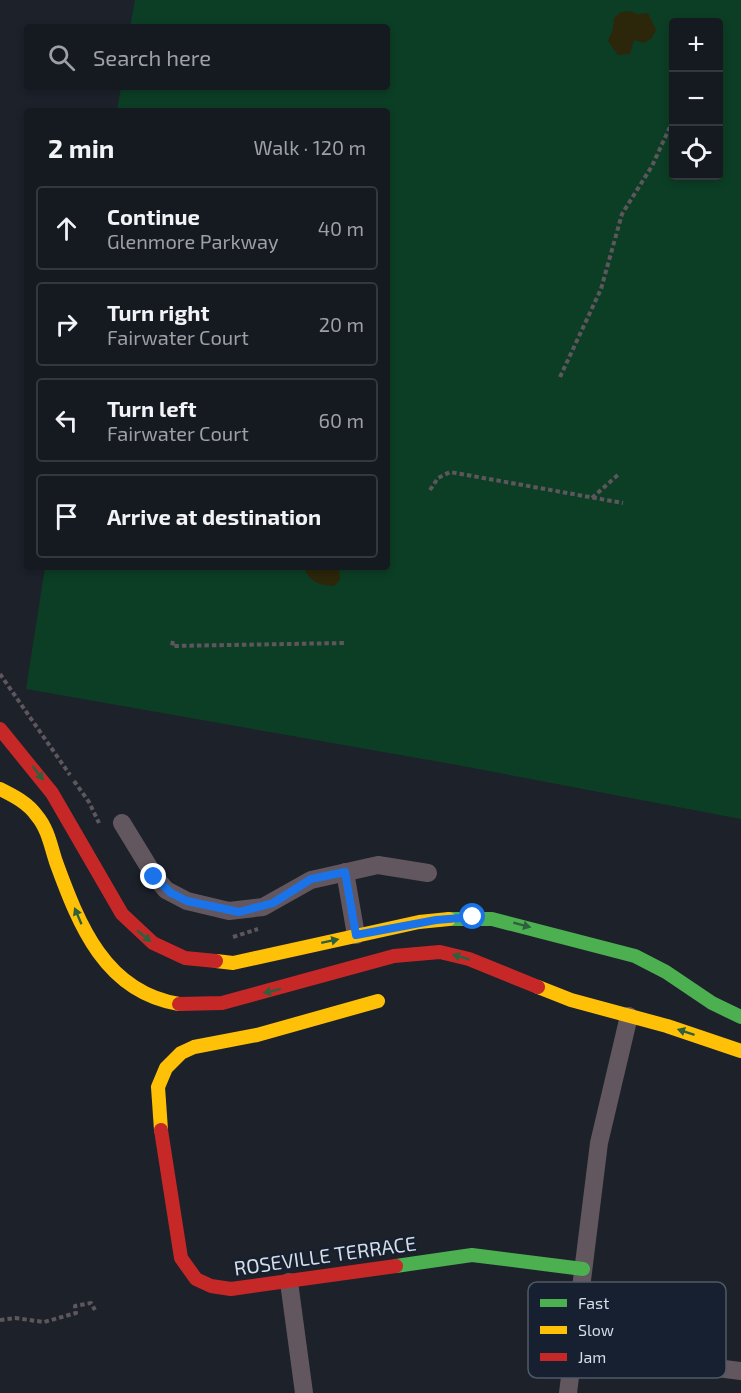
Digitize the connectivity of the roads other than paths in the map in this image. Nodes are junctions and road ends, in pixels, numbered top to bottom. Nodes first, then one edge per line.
1 (0, 729) edge
2 (0, 789) edge
3 (122, 823) dead end
4 (345, 872) junction
5 (428, 873) dead end
6 (356, 935) junction
7 (378, 1001) dead end
8 (629, 1016) junction
9 (741, 1017) edge
10 (741, 1051) edge
11 (583, 1269) junction
12 (289, 1282) junction
13 (582, 1282) edge
14 (726, 1369) edge
15 (741, 1371) edge
16 (570, 1378) edge
17 (304, 1393) edge
18 (568, 1393) edge

1 -> 6 main road
8 -> 2 main road
3 - 4 street
4 - 5 street
4 - 6 street
6 -> 9 main road
7 - 12 main road, ROSEVILLE TERRACE
10 -> 8 main road
8 - 11 street
11 - 12 main road, ROSEVILLE TERRACE
11 - 13 street
12 - 17 street
14 - 15 street
16 - 18 street

